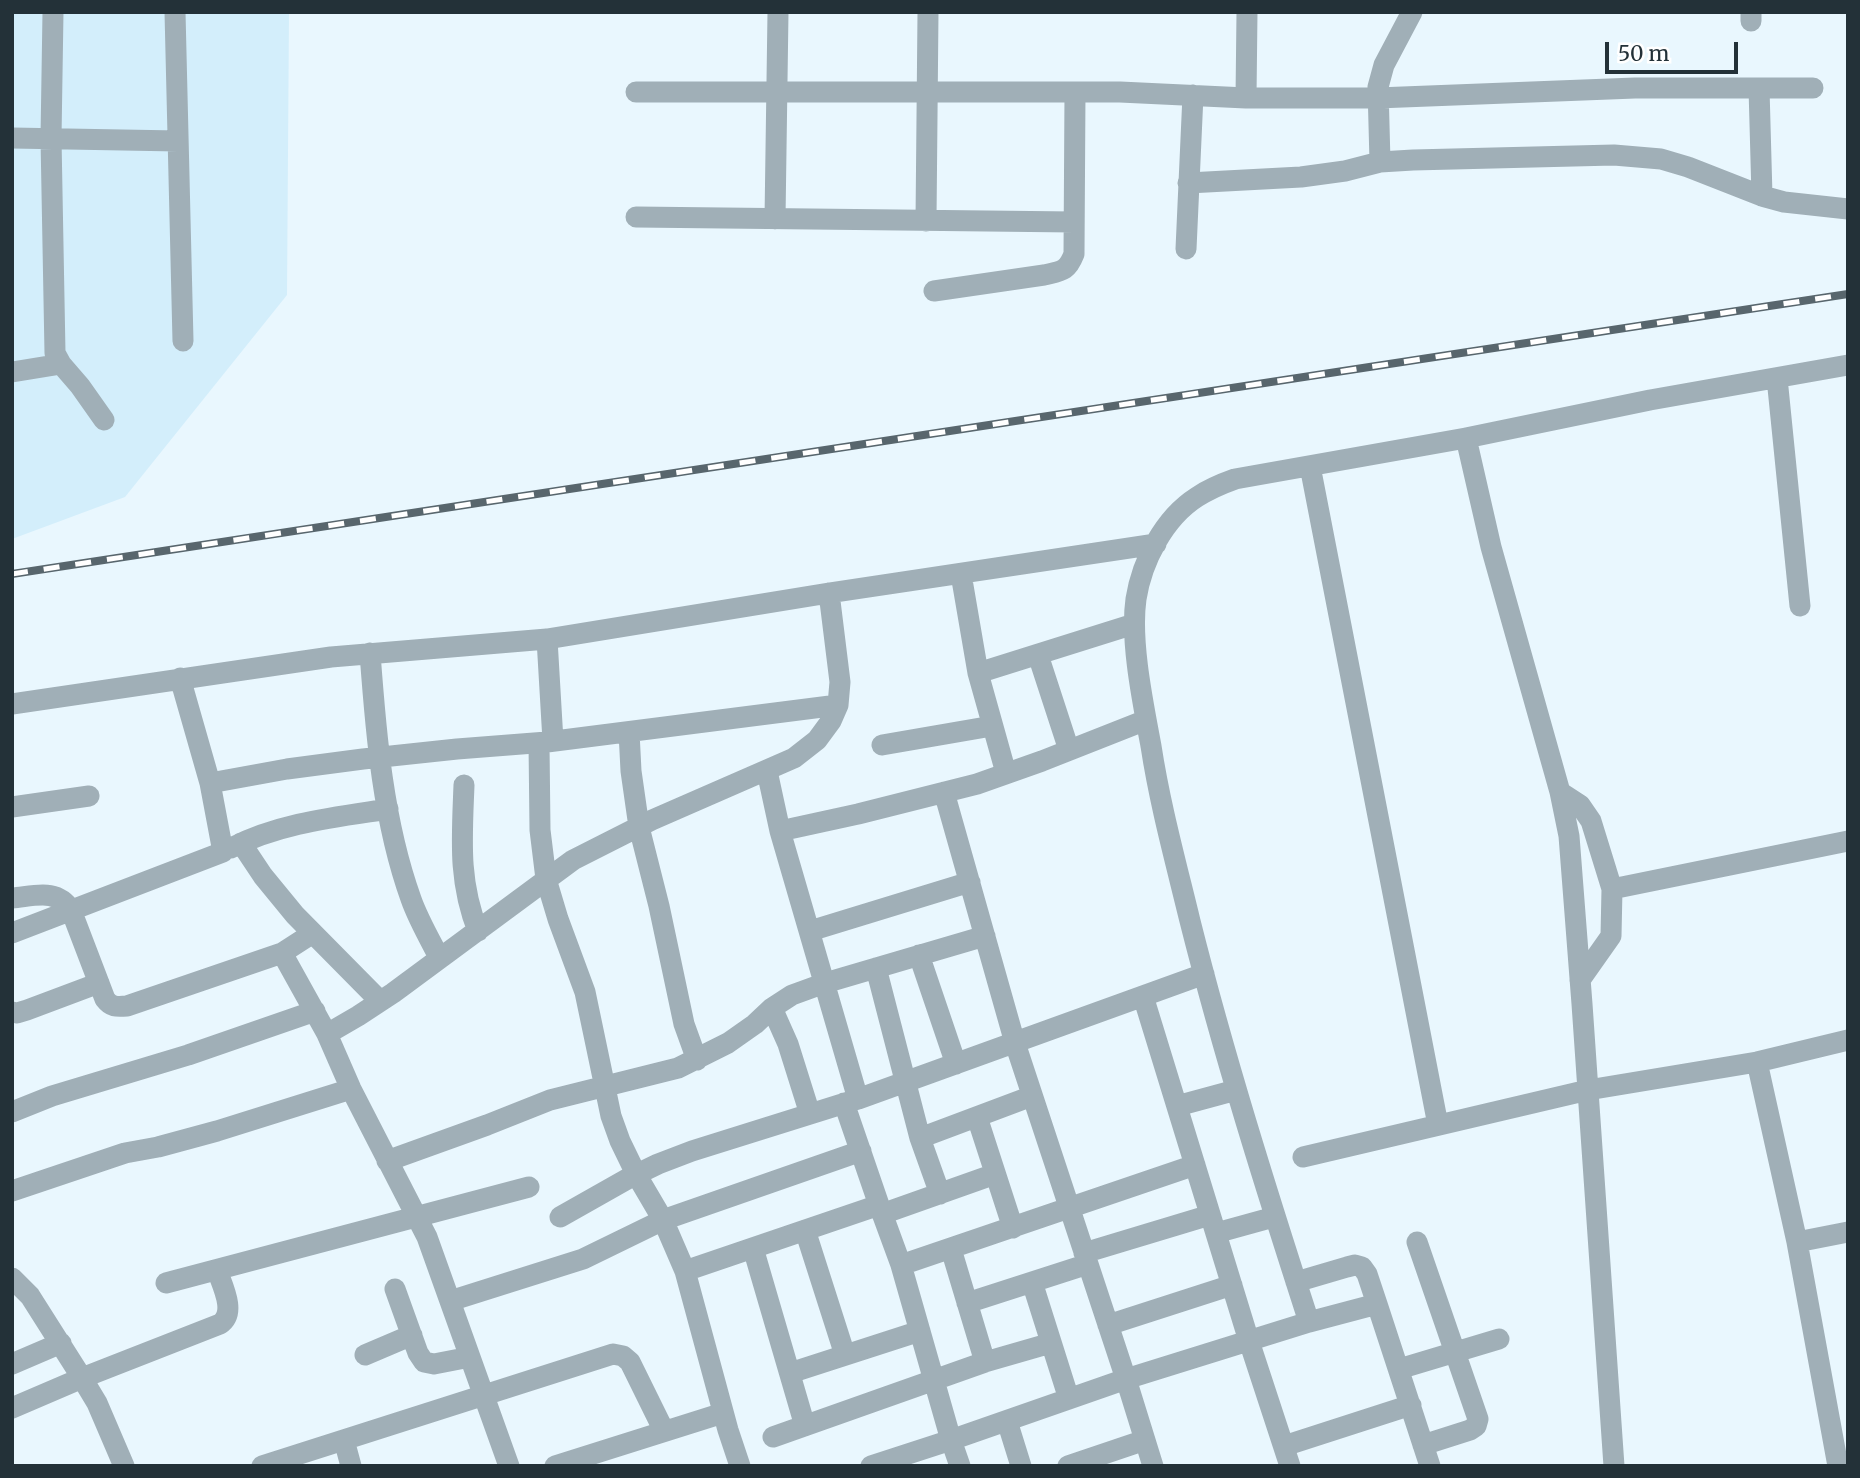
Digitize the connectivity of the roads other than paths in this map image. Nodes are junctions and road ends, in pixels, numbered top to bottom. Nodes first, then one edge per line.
1 (53, 12) edge
2 (175, 12) edge
3 (778, 12) edge
4 (928, 12) edge
5 (1247, 12) edge
6 (1412, 12) edge
7 (1759, 88) junction
8 (1813, 88) dead end
9 (636, 92) dead end
10 (777, 92) junction
11 (928, 92) junction
12 (1075, 92) junction
13 (1193, 94) junction
14 (1246, 98) junction
15 (1377, 98) junction
16 (12, 138) edge
17 (51, 138) junction
18 (178, 141) junction
19 (1380, 162) junction
20 (1188, 183) junction
21 (1762, 196) junction
22 (1848, 209) edge
23 (636, 217) dead end
24 (775, 219) junction
25 (926, 221) junction
26 (1074, 222) junction
27 (1186, 249) dead end
28 (934, 291) dead end
29 (183, 341) dead end
30 (61, 364) junction
31 (1848, 365) edge
32 (12, 373) edge
33 (1777, 378) junction
34 (104, 420) dead end
35 (1465, 438) junction
36 (1310, 466) junction
37 (1156, 544) junction
38 (961, 574) junction
39 (829, 593) junction
40 (1800, 606) dead end
41 (1135, 624) junction
42 (547, 639) junction
43 (370, 653) junction
44 (1038, 655) junction
45 (978, 673) junction
46 (180, 678) junction
47 (12, 704) edge
48 (838, 705) junction
49 (1146, 720) junction
50 (992, 726) junction
51 (629, 732) junction
52 (546, 742) junction
53 (882, 745) dead end
54 (1069, 750) junction
55 (380, 757) junction
56 (767, 771) junction
57 (1006, 773) junction
58 (210, 783) junction
59 (464, 785) dead end
60 (1560, 792) junction
61 (944, 793) junction
62 (89, 796) dead end
63 (12, 807) edge
64 (388, 808) junction
65 (639, 827) junction
66 (780, 831) junction
67 (1848, 841) edge
68 (232, 847) junction
69 (546, 879) junction
70 (970, 882) junction
71 (1612, 888) junction
72 (12, 898) edge
73 (71, 910) junction
74 (478, 931) junction
75 (810, 931) junction
76 (12, 933) edge
77 (313, 933) junction
78 (985, 936) junction
79 (282, 953) junction
80 (919, 955) junction
81 (439, 957) junction
82 (876, 968) junction
83 (1204, 974) junction
84 (1580, 980) junction
85 (99, 983) junction
86 (825, 983) junction
87 (1143, 996) junction
88 (380, 1001) junction
89 (772, 1009) junction
90 (315, 1011) junction
91 (12, 1012) edge
92 (327, 1034) junction
93 (1848, 1040) edge
94 (1015, 1043) junction
95 (697, 1060) junction
96 (1757, 1062) junction
97 (956, 1064) junction
98 (905, 1082) junction
99 (606, 1086) junction
100 (351, 1089) junction
101 (1236, 1090) junction
102 (1588, 1090) junction
103 (1032, 1096) junction
104 (851, 1101) junction
105 (1177, 1105) junction
106 (12, 1112) edge
107 (810, 1114) junction
108 (977, 1117) junction
109 (1438, 1125) junction
110 (920, 1138) junction
111 (860, 1151) junction
112 (1303, 1157) dead end
113 (387, 1161) junction
114 (1195, 1165) junction
115 (636, 1174) junction
116 (995, 1174) junction
117 (529, 1187) dead end
118 (12, 1191) edge
119 (940, 1194) junction
120 (1069, 1209) junction
121 (880, 1210) junction
122 (416, 1216) junction
123 (560, 1217) dead end
124 (1274, 1217) junction
125 (663, 1220) junction
126 (1213, 1224) junction
127 (1013, 1228) junction
128 (805, 1230) junction
129 (1848, 1232) edge
130 (1417, 1242) dead end
131 (1797, 1242) junction
132 (753, 1248) junction
133 (951, 1249) junction
134 (1086, 1259) junction
135 (901, 1265) junction
136 (217, 1270) junction
137 (685, 1271) junction
138 (12, 1279) edge
139 (1032, 1282) junction
140 (1296, 1282) junction
141 (166, 1283) dead end
142 (1232, 1285) junction
143 (395, 1289) dead end
144 (450, 1301) junction
145 (967, 1303) junction
146 (1377, 1304) junction
147 (1309, 1322) junction
148 (1108, 1325) junction
149 (920, 1331) junction
150 (412, 1335) junction
151 (1499, 1339) dead end
152 (1249, 1341) junction
153 (61, 1343) junction
154 (1051, 1343) junction
155 (1454, 1352) junction
156 (365, 1355) dead end
157 (845, 1355) junction
158 (470, 1357) junction
159 (985, 1362) junction
160 (12, 1364) edge
161 (1399, 1368) junction
162 (790, 1373) junction
163 (82, 1378) junction
164 (1126, 1379) junction
165 (933, 1380) junction
166 (484, 1396) junction
167 (1069, 1399) junction
168 (1410, 1405) junction
169 (12, 1408) edge
170 (723, 1413) junction
171 (1007, 1421) junction
172 (1840, 1424) edge
173 (805, 1426) junction
174 (664, 1431) junction
175 (773, 1437) dead end
176 (344, 1440) junction
177 (951, 1440) junction
178 (1145, 1440) junction
179 (1423, 1445) junction
180 (1287, 1456) edge
181 (1081, 1464) edge
182 (124, 1466) edge
183 (262, 1466) edge
184 (351, 1466) edge
185 (509, 1466) edge
186 (555, 1466) edge
187 (740, 1466) edge
188 (871, 1466) edge
189 (960, 1466) edge
190 (1021, 1466) edge
191 (1153, 1466) edge
192 (1430, 1466) edge
193 (1614, 1466) edge
194 (1838, 1466) edge

1 - 17 street
2 - 18 street
3 - 10 street
4 - 11 street
5 - 14 street
6 - 15 street
7 - 8 street
7 - 15 street
7 - 21 street
9 - 10 street
10 - 11 street
10 - 24 street
11 - 12 street
11 - 25 street
12 - 13 street
12 - 26 street
13 - 14 street
13 - 20 street
14 - 15 street
15 - 19 street
16 - 17 street
17 - 18 street
17 - 30 street
18 - 29 street
19 - 20 street
19 - 21 street
20 - 27 street
21 - 22 street
23 - 24 street
24 - 25 street
25 - 26 street
26 - 28 street
30 - 32 street
30 - 34 street
31 - 33 street
33 - 35 street
33 - 40 street
35 - 36 street
35 - 60 street
36 - 37 street
36 - 109 street
37 - 38 street
37 - 41 street
38 - 39 street
38 - 45 street
39 - 42 street
39 - 48 street
41 - 44 street
41 - 49 street
42 - 43 street
42 - 52 street
43 - 46 street
43 - 55 street
44 - 45 street
44 - 54 street
45 - 50 street
46 - 47 street
46 - 58 street
48 - 51 street
48 - 56 street
49 - 54 street
49 - 83 street
50 - 53 street
50 - 57 street
51 - 52 street
51 - 65 street
52 - 55 street
52 - 69 street
54 - 57 street
55 - 58 street
55 - 64 street
56 - 65 street
56 - 66 street
57 - 61 street
58 - 68 street
59 - 74 street
60 - 71 street
60 - 84 street
61 - 66 street
61 - 70 street
62 - 63 street
64 - 68 street
64 - 81 street
65 - 69 street
65 - 95 street
66 - 75 street
67 - 71 street
68 - 73 street
68 - 77 street
69 - 74 street
69 - 99 street
70 - 75 street
70 - 78 street
71 - 84 street
72 - 73 street
73 - 76 street
73 - 85 street
74 - 81 street
75 - 86 street
77 - 79 street
77 - 88 street
78 - 80 street
78 - 94 street
79 - 85 street
79 - 90 street
80 - 82 street
80 - 97 street
81 - 88 street
82 - 86 street
82 - 98 street
83 - 87 street
83 - 101 street
84 - 102 street
85 - 91 street
86 - 89 street
86 - 104 street
87 - 94 street
87 - 105 street
88 - 92 street
89 - 95 street
89 - 107 street
90 - 92 street
90 - 106 street
92 - 100 street
93 - 96 street
94 - 97 street
94 - 103 street
95 - 99 street
96 - 102 street
96 - 131 street
97 - 98 street
98 - 104 street
98 - 110 street
99 - 113 street
99 - 115 street
100 - 113 street
100 - 118 street
101 - 105 street
101 - 124 street
102 - 109 street
102 - 193 street
103 - 108 street
103 - 120 street
104 - 107 street
104 - 111 street
105 - 114 street
107 - 115 street
108 - 110 street
108 - 116 street
109 - 112 street
110 - 119 street
111 - 121 street
111 - 125 street
113 - 122 street
114 - 120 street
114 - 126 street
115 - 123 street
115 - 125 street
116 - 119 street
116 - 127 street
117 - 122 street
119 - 121 street
120 - 127 street
120 - 134 street
121 - 128 street
121 - 135 street
122 - 136 street
122 - 144 street
124 - 126 street
124 - 140 street
125 - 137 street
125 - 144 street
126 - 134 street
126 - 142 street
127 - 133 street
128 - 132 street
128 - 157 street
129 - 131 street
130 - 155 street
131 - 172 street
132 - 137 street
132 - 162 street
133 - 135 street
133 - 145 street
134 - 139 street
134 - 148 street
135 - 149 street
136 - 141 street
136 - 163 street
137 - 170 street
138 - 153 street
139 - 145 street
139 - 154 street
140 - 146 street
140 - 147 street
142 - 148 street
142 - 152 street
143 - 150 street
144 - 158 street
145 - 159 street
146 - 147 street
146 - 161 street
147 - 152 street
148 - 164 street
149 - 157 street
149 - 165 street
150 - 156 street
150 - 158 street
151 - 155 street
152 - 164 street
152 - 180 street
153 - 160 street
153 - 163 street
154 - 159 street
154 - 167 street
155 - 161 street
155 - 179 street
157 - 162 street
158 - 166 street
159 - 165 street
161 - 168 street
162 - 173 street
163 - 169 street
163 - 182 street
164 - 167 street
164 - 178 street
165 - 173 street
165 - 177 street
166 - 174 street
166 - 176 street
166 - 185 street
167 - 171 street
168 - 179 street
168 - 180 street
170 - 174 street
170 - 187 street
171 - 177 street
171 - 190 street
172 - 194 street
173 - 175 street
174 - 186 street
176 - 183 street
176 - 184 street
177 - 188 street
177 - 189 street
178 - 181 street
178 - 191 street
179 - 192 street

